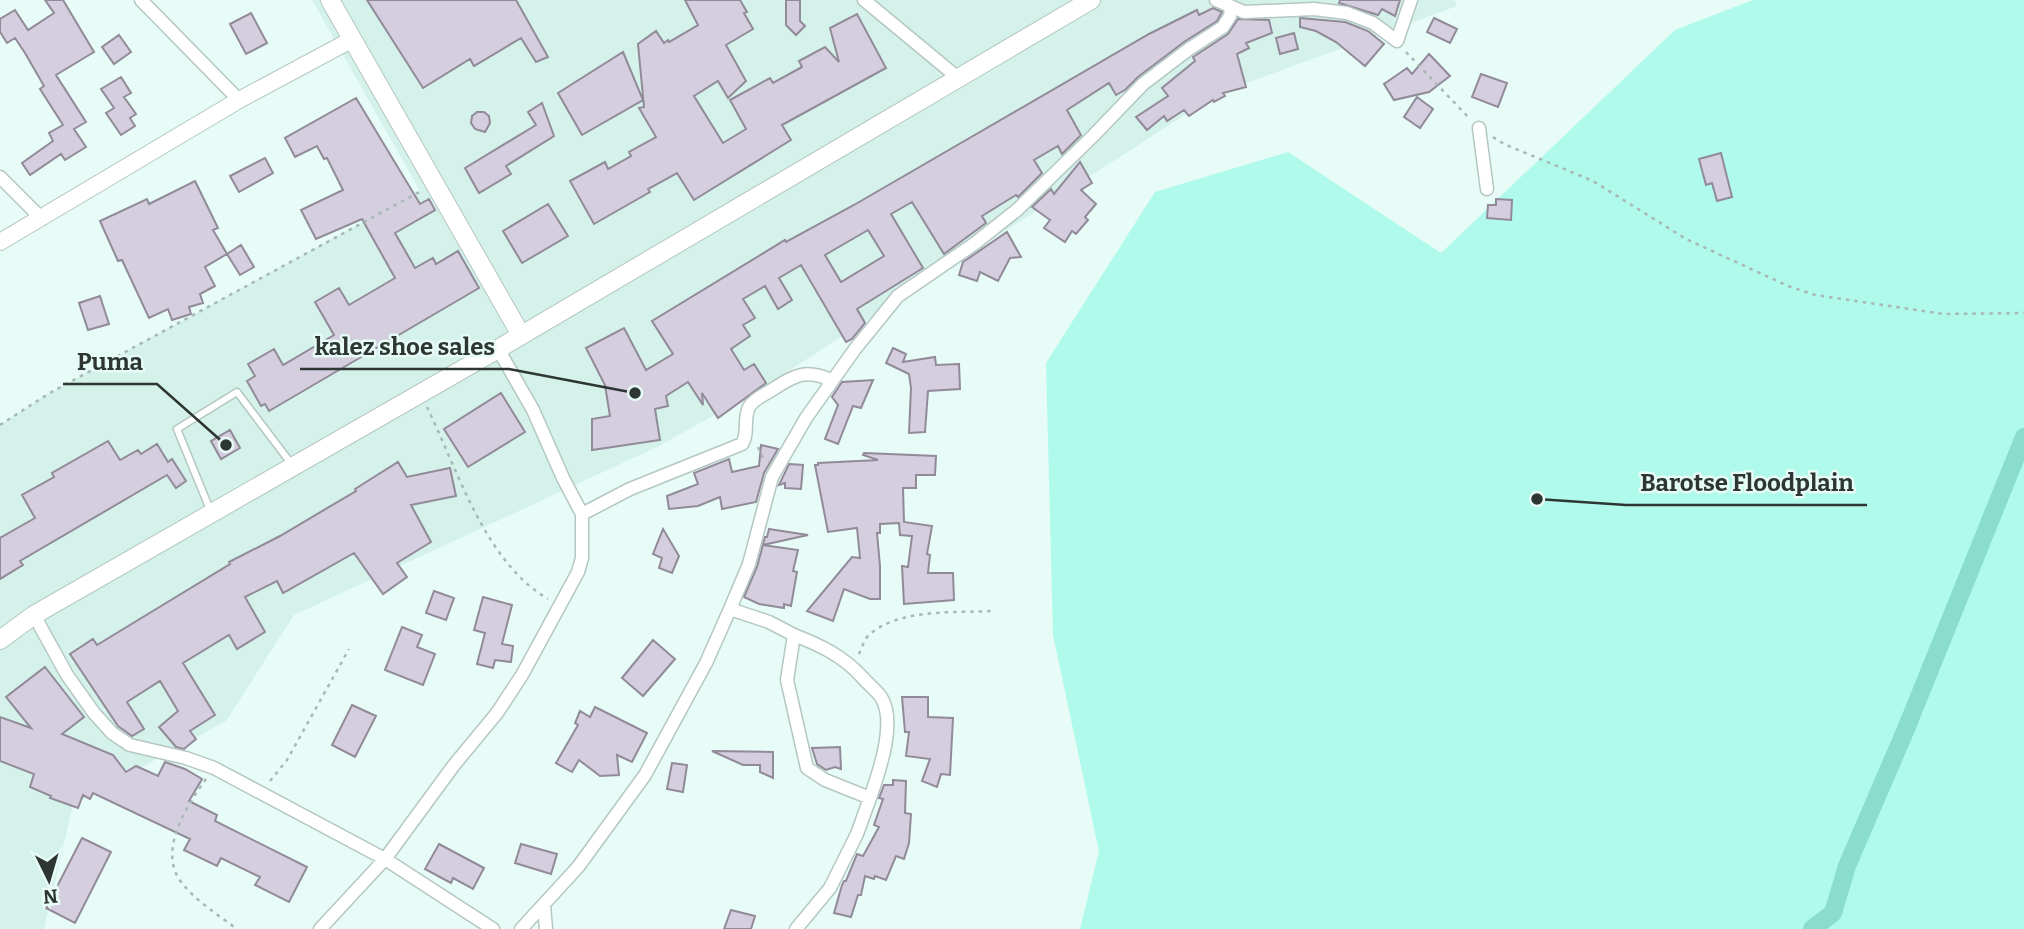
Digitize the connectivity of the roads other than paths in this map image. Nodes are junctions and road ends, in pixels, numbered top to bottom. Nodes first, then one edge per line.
1 (141, 0) edge
2 (330, 0) edge
3 (864, 0) edge
4 (1091, 0) edge
5 (1216, 0) edge
6 (1411, 0) edge
7 (1231, 8) junction
8 (351, 40) junction
9 (957, 77) junction
10 (239, 100) junction
11 (1479, 128) road end
12 (0, 177) edge
13 (1487, 189) dead end
14 (42, 219) junction
15 (0, 242) edge
16 (521, 335) junction
17 (498, 349) junction
18 (831, 380) junction
19 (293, 467) junction
20 (212, 513) junction
21 (582, 514) junction
22 (730, 609) junction
23 (34, 615) junction
24 (794, 635) junction
25 (0, 640) edge
26 (870, 797) junction
27 (385, 859) junction
28 (544, 905) junction
29 (320, 929) edge
30 (493, 929) edge
31 (521, 929) edge
32 (546, 929) edge
33 (796, 929) edge

1 - 10 street
2 - 8 main road
3 - 9 street
4 - 9 main road
5 - 7 street
6 - 7 street
7 - 18 street
8 - 10 street
8 - 16 main road
9 - 16 main road
10 - 14 street
11 - 13 street
12 - 14 street
14 - 15 street
16 - 17 main road
17 - 19 main road
17 - 21 street
18 - 21 street
18 - 22 street
19 - 20 main road
19 - 20 lane
20 - 23 main road
21 - 27 street
22 - 24 street
22 - 28 street
23 - 25 main road
23 - 27 street
24 - 26 street
24 - 26 street
26 - 33 street
27 - 29 street
27 - 30 street
28 - 31 street
28 - 32 street

